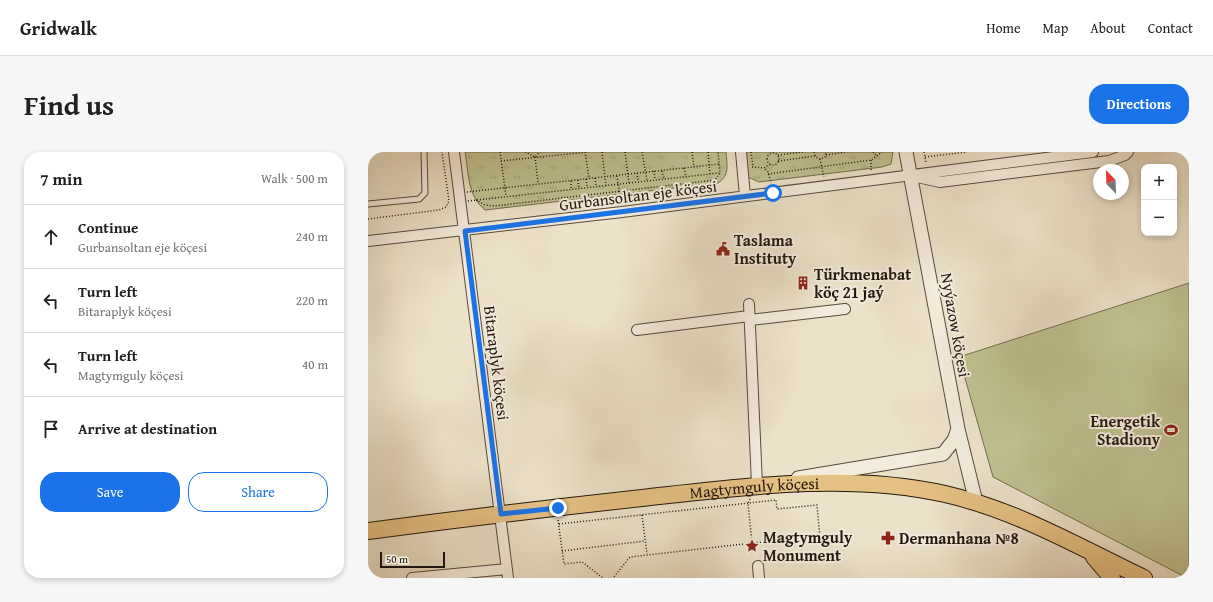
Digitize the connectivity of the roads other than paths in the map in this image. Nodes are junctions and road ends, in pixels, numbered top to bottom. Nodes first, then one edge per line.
1 (424, 152) edge
2 (454, 152) edge
3 (741, 152) edge
4 (906, 152) edge
5 (1092, 152) edge
6 (1128, 152) edge
7 (911, 176) junction
8 (745, 196) junction
9 (368, 204) edge
10 (465, 231) junction
11 (368, 241) edge
12 (749, 304) dead end
13 (845, 309) dead end
14 (750, 318) junction
15 (638, 330) dead end
16 (958, 429) junction
17 (757, 485) junction
18 (976, 502) junction
19 (501, 514) junction
20 (368, 531) edge
21 (1090, 553) junction
22 (758, 566) dead end
23 (508, 574) edge
24 (1132, 574) edge
25 (412, 578) edge
26 (759, 578) edge
27 (1112, 578) edge
28 (1144, 578) edge

1 - 9 lane
2 - 10 street, Bitaraplyk köçesi
3 - 8 street
4 - 7 street, Nyýazow köçesi
5 - 7 street, Gurbansoltan eje köçesi
6 - 7 street, Gurbansoltan eje köçesi
7 - 8 street, Gurbansoltan eje köçesi
7 - 16 street, Nyýazow köçesi
8 - 10 street, Gurbansoltan eje köçesi
10 - 11 street, Gurbansoltan eje köçesi
10 - 19 street, Bitaraplyk köçesi
12 - 14 street
13 - 14 street
14 - 15 street
14 - 17 street
16 - 17 street
16 - 18 street, Nyýazow köçesi
17 - 18 main road, Magtymguly köçesi
17 - 19 main road, Magtymguly köçesi
18 - 21 main road, Magtymguly köçesi
19 - 20 main road, Magtymguly köçesi
19 - 23 street, Bitaraplyk köçesi
21 - 24 main road, Magtymguly köçesi
21 - 27 main road
22 - 26 street
23 - 25 street
24 - 28 main road, Magtymguly köçesi

